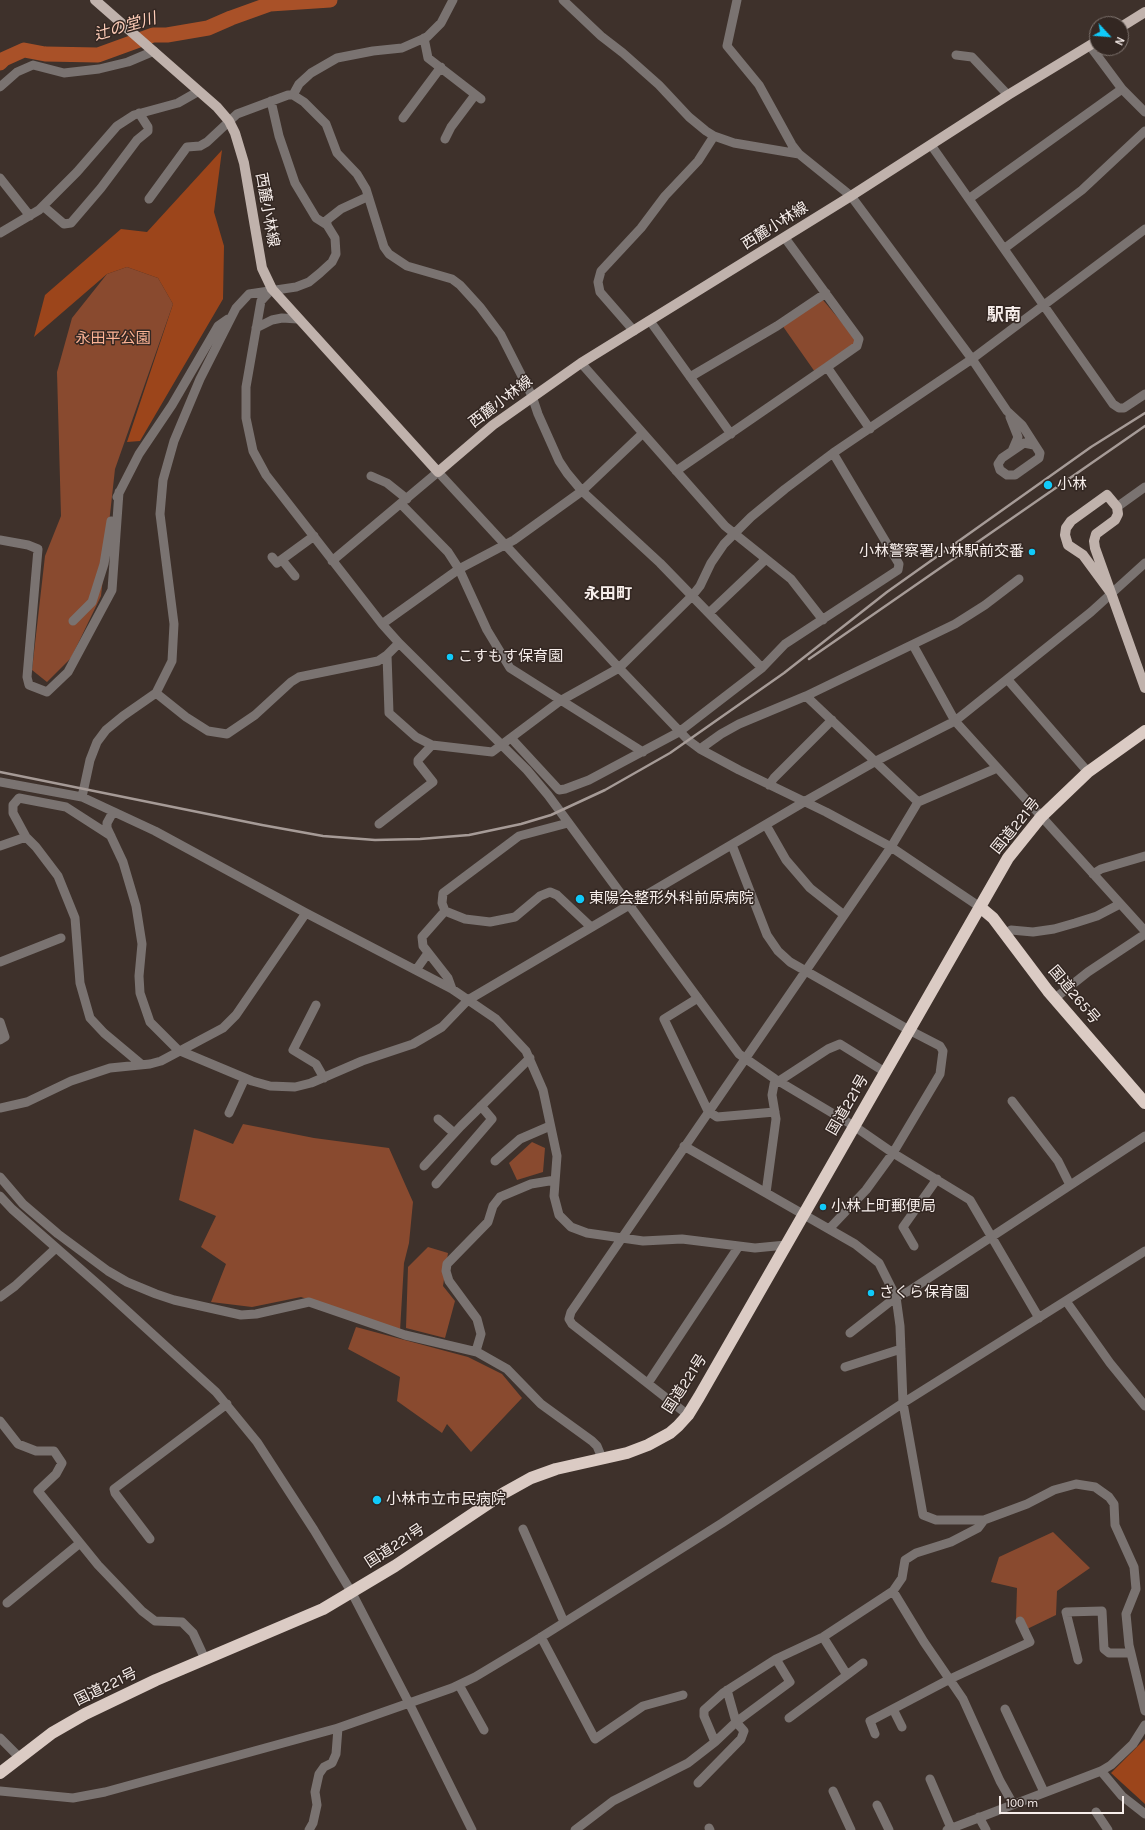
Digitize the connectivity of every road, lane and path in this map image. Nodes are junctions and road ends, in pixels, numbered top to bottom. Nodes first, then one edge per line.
1 (95, 0) edge
2 (453, 0) edge
3 (563, 0) edge
4 (737, 0) edge
5 (1144, 14) edge
6 (1129, 22) edge
7 (424, 38) junction
8 (1089, 46) edge
9 (153, 51) junction
10 (956, 55) dead end
11 (1101, 56) edge
12 (441, 67) junction
13 (0, 87) edge
14 (1122, 88) junction
15 (199, 91) junction
16 (293, 95) junction
17 (1008, 95) junction
18 (271, 101) junction
19 (1145, 112) edge
20 (139, 113) junction
21 (403, 118) dead end
22 (229, 121) junction
23 (1145, 131) edge
24 (714, 136) junction
25 (445, 139) dead end
26 (931, 145) junction
27 (799, 154) junction
28 (0, 178) edge
29 (851, 196) junction
30 (368, 197) junction
31 (970, 198) junction
32 (149, 199) dead end
33 (43, 206) junction
34 (30, 216) junction
35 (328, 225) junction
36 (1145, 229) edge
37 (0, 233) edge
38 (785, 238) junction
39 (1005, 248) junction
40 (272, 289) junction
41 (826, 293) junction
42 (1044, 304) junction
43 (298, 318) junction
44 (230, 319) junction
45 (650, 321) junction
46 (256, 328) junction
47 (634, 330) junction
48 (972, 360) junction
49 (581, 363) junction
50 (827, 367) junction
51 (690, 377) junction
52 (1145, 394) edge
53 (532, 396) junction
54 (1007, 410) junction
55 (870, 429) junction
56 (642, 434) junction
57 (731, 434) junction
58 (1034, 445) junction
59 (1012, 451) junction
60 (833, 453) junction
61 (676, 471) junction
62 (438, 472) junction
63 (371, 476) dead end
64 (1145, 487) edge
65 (582, 491) junction
66 (119, 492) junction
67 (404, 501) junction
68 (1117, 507) junction
69 (734, 533) junction
70 (314, 536) junction
71 (0, 540) edge
72 (506, 545) junction
73 (272, 557) dead end
74 (766, 559) junction
75 (282, 560) junction
76 (332, 561) junction
77 (1145, 563) edge
78 (459, 569) junction
79 (294, 576) dead end
80 (1019, 579) dead end
81 (1111, 593) junction
82 (692, 596) junction
83 (709, 613) junction
84 (823, 620) junction
85 (73, 622) dead end
86 (382, 624) junction
87 (399, 643) junction
88 (913, 646) junction
89 (387, 655) junction
90 (619, 668) junction
91 (762, 668) junction
92 (1008, 680) junction
93 (1145, 688) edge
94 (156, 693) junction
95 (806, 696) junction
96 (560, 701) junction
97 (832, 720) junction
98 (955, 721) junction
99 (1145, 731) edge
100 (679, 732) junction
101 (511, 738) junction
102 (432, 745) junction
103 (502, 745) junction
104 (700, 749) junction
105 (642, 752) junction
106 (876, 761) junction
107 (997, 768) junction
108 (1088, 772) junction
109 (0, 782) edge
110 (769, 785) junction
111 (82, 797) junction
112 (804, 802) junction
113 (918, 802) junction
114 (114, 812) junction
115 (1041, 817) junction
116 (568, 823) junction
117 (379, 824) dead end
118 (766, 825) junction
119 (111, 836) junction
120 (26, 837) junction
121 (732, 845) junction
122 (0, 846) edge
123 (891, 847) junction
124 (1145, 856) edge
125 (1093, 874) junction
126 (629, 904) junction
127 (1120, 904) junction
128 (980, 907) junction
129 (446, 911) junction
130 (306, 913) junction
131 (844, 915) junction
132 (591, 927) junction
133 (1145, 932) edge
134 (1005, 934) junction
135 (61, 938) dead end
136 (428, 953) junction
137 (0, 962) edge
138 (416, 970) junction
139 (806, 970) junction
140 (452, 989) junction
141 (698, 998) junction
142 (1054, 999) junction
143 (468, 1000) junction
144 (316, 1005) dead end
145 (0, 1022) edge
146 (909, 1030) junction
147 (0, 1040) edge
148 (178, 1050) junction
149 (530, 1058) junction
150 (744, 1059) junction
151 (141, 1064) junction
152 (885, 1072) junction
153 (244, 1078) junction
154 (324, 1078) junction
155 (777, 1080) junction
156 (1012, 1102) dead end
157 (1145, 1102) edge
158 (481, 1106) junction
159 (0, 1108) edge
160 (708, 1111) junction
161 (775, 1112) junction
162 (229, 1113) dead end
163 (438, 1119) dead end
164 (550, 1126) junction
165 (854, 1126) junction
166 (454, 1133) junction
167 (1145, 1136) edge
168 (684, 1146) junction
169 (893, 1154) junction
170 (495, 1161) dead end
171 (424, 1166) dead end
172 (0, 1177) edge
173 (937, 1179) junction
174 (555, 1180) junction
175 (436, 1184) dead end
176 (1070, 1185) junction
177 (766, 1193) junction
178 (0, 1196) edge
179 (803, 1215) junction
180 (829, 1229) junction
181 (622, 1237) junction
182 (991, 1238) junction
183 (739, 1246) junction
184 (786, 1246) junction
185 (914, 1246) dead end
186 (56, 1248) junction
187 (1145, 1251) edge
188 (0, 1297) edge
189 (896, 1297) junction
190 (1066, 1301) junction
191 (1039, 1318) junction
192 (850, 1333) dead end
193 (901, 1349) junction
194 (476, 1351) junction
195 (845, 1367) dead end
196 (648, 1383) junction
197 (903, 1403) junction
198 (227, 1404) junction
199 (1145, 1406) edge
200 (688, 1415) junction
201 (0, 1421) edge
202 (602, 1458) junction
203 (984, 1520) junction
204 (523, 1529) dead end
205 (150, 1540) dead end
206 (80, 1543) junction
207 (1140, 1588) edge
208 (893, 1591) junction
209 (352, 1593) junction
210 (7, 1603) dead end
211 (1020, 1621) dead end
212 (564, 1622) junction
213 (541, 1637) junction
214 (823, 1637) junction
215 (1131, 1652) junction
216 (776, 1658) junction
217 (205, 1660) junction
218 (1078, 1660) dead end
219 (863, 1663) dead end
220 (847, 1675) junction
221 (950, 1679) junction
222 (459, 1685) junction
223 (727, 1690) junction
224 (683, 1695) dead end
225 (410, 1704) junction
226 (893, 1709) junction
227 (1005, 1709) dead end
228 (1145, 1711) edge
229 (789, 1718) dead end
230 (736, 1722) junction
231 (1145, 1725) edge
232 (902, 1727) dead end
233 (338, 1728) junction
234 (484, 1730) dead end
235 (875, 1734) dead end
236 (0, 1738) edge
237 (715, 1742) junction
238 (19, 1757) junction
239 (1101, 1771) junction
240 (0, 1772) edge
241 (930, 1779) dead end
242 (698, 1783) dead end
243 (0, 1790) edge
244 (833, 1791) dead end
245 (1044, 1792) junction
246 (1013, 1804) junction
247 (877, 1805) dead end
248 (1096, 1812) dead end
249 (1145, 1814) edge
250 (979, 1817) junction
251 (949, 1829) edge
252 (309, 1830) edge
253 (472, 1830) edge
254 (576, 1830) edge
255 (851, 1830) edge
256 (889, 1830) edge
257 (986, 1830) edge
258 (1108, 1830) edge

1 - 9 main road, 西麓小林線
2 - 7 street
3 - 24 street
4 - 27 street
5 - 6 main road
7 - 12 street
7 - 16 street
8 - 17 main road, 西麓小林線
9 - 13 street
9 - 15 main road, 西麓小林線
10 - 17 street
11 - 14 street
12 - 21 street
12 - 25 street
14 - 19 street
14 - 31 street
15 - 20 street
15 - 22 main road, 西麓小林線
16 - 18 street
16 - 30 street
17 - 26 main road, 西麓小林線
18 - 22 street
18 - 35 street
20 - 33 street
20 - 33 street
22 - 32 street
22 - 40 main road, 西麓小林線
23 - 39 street
24 - 27 street
24 - 47 street
26 - 29 main road, 西麓小林線
26 - 31 street
27 - 29 street
28 - 34 street
29 - 38 main road, 西麓小林線
29 - 48 street
30 - 35 street
30 - 53 street
31 - 39 street
33 - 34 street
34 - 37 street
35 - 40 street
36 - 42 street
38 - 41 street
38 - 45 main road, 西麓小林線
39 - 42 street
40 - 43 main road, 西麓小林線
40 - 44 street
40 - 46 street
41 - 50 street
41 - 51 street
42 - 48 street
42 - 52 street
43 - 46 street
43 - 62 main road, 西麓小林線
44 - 66 street
44 - 94 street
45 - 47 main road, 西麓小林線
45 - 51 street
46 - 70 street
47 - 49 main road, 西麓小林線
48 - 54 street
48 - 55 street
49 - 53 main road, 西麓小林線
49 - 56 street
50 - 55 street
50 - 57 street
51 - 57 street
53 - 62 main road, 西麓小林線
53 - 65 street
54 - 58 street
54 - 59 street
55 - 60 street
56 - 61 street
56 - 65 street
57 - 61 street
58 - 59 street
58 - 59 street
60 - 69 street
60 - 84 street
61 - 69 street
62 - 67 street
62 - 72 street
63 - 67 street
64 - 68 street
65 - 72 street
65 - 82 street
66 - 71 street
66 - 85 street
67 - 76 street
67 - 78 street
68 - 81 main road
68 - 81 main road
69 - 74 street
69 - 82 street
70 - 75 street
70 - 76 street
72 - 78 street
72 - 90 street
73 - 75 street
74 - 83 street
74 - 84 street
75 - 79 street
76 - 86 street
77 - 81 street
78 - 86 street
78 - 96 street
80 - 88 street
81 - 92 street
81 - 93 main road
82 - 83 street
82 - 90 street
83 - 91 street
84 - 91 street
86 - 87 street
87 - 89 street
87 - 103 street
88 - 95 street
88 - 98 street
89 - 94 street
89 - 102 street
90 - 96 street
90 - 100 street
91 - 100 street
92 - 98 street
92 - 108 street
94 - 111 street
95 - 97 street
95 - 104 street
96 - 101 street
96 - 105 street
97 - 106 street
97 - 110 street
98 - 106 street
98 - 107 street
99 - 108 highway, 国道221号
100 - 104 street
100 - 105 street
101 - 103 street
101 - 105 street
102 - 103 street
102 - 117 street
103 - 116 street
104 - 110 street
106 - 112 street
106 - 113 street
107 - 113 street
107 - 115 street
108 - 115 highway, 国道221号
109 - 111 street
110 - 112 street
111 - 114 street
112 - 118 street
112 - 123 street
113 - 123 street
114 - 119 street
114 - 130 street
115 - 125 street
115 - 128 highway, 国道221号
116 - 126 street
116 - 129 street
118 - 121 street
118 - 131 street
119 - 120 street
119 - 148 street
120 - 122 street
120 - 151 street
121 - 126 street
121 - 139 street
123 - 128 street
123 - 131 street
124 - 125 street
125 - 127 street
126 - 132 street
126 - 141 street
127 - 133 street
127 - 134 street
128 - 134 highway, 国道265号
128 - 146 highway, 国道221号
129 - 132 street
129 - 136 street
130 - 138 street
130 - 148 street
131 - 139 street
132 - 143 street
133 - 142 street
134 - 142 highway, 国道265号
135 - 137 street
136 - 138 street
136 - 140 street
138 - 140 street
139 - 146 street
139 - 150 street
140 - 143 street
141 - 150 street
141 - 160 street
142 - 157 highway, 国道265号
143 - 149 street
143 - 154 street
144 - 154 street
145 - 147 street
146 - 152 highway, 国道221号
146 - 169 street
148 - 151 street
148 - 153 street
149 - 158 street
149 - 164 street
150 - 155 street
150 - 160 street
151 - 159 street
152 - 155 street
152 - 165 highway, 国道221号
153 - 154 street
153 - 162 street
155 - 161 street
155 - 165 street
156 - 176 street
158 - 166 street
158 - 175 street
160 - 161 street
160 - 168 street
161 - 177 street
163 - 166 street
164 - 170 street
164 - 174 street
165 - 169 street
165 - 179 highway, 国道221号
166 - 171 street
167 - 176 street
168 - 177 street
168 - 181 street
169 - 173 street
169 - 180 street
172 - 194 street
173 - 182 street
173 - 185 street
174 - 181 street
174 - 194 street
176 - 182 street
177 - 179 street
178 - 186 street
179 - 180 street
179 - 184 highway, 国道221号
180 - 189 street
181 - 183 street
181 - 196 street
182 - 189 street
182 - 191 street
183 - 184 street
183 - 196 street
184 - 200 highway, 国道221号
186 - 188 street
186 - 198 street
187 - 190 street
189 - 192 street
189 - 193 street
190 - 191 street
190 - 199 street
191 - 197 street
193 - 195 street
193 - 197 street
194 - 202 street
196 - 200 street
197 - 203 street
197 - 212 street
198 - 205 street
198 - 209 street
200 - 202 highway, 国道221号
201 - 206 street
202 - 209 highway, 国道221号
203 - 207 street
203 - 208 street
204 - 212 street
206 - 210 street
206 - 217 street
207 - 215 street
208 - 214 street
208 - 221 street
209 - 217 highway, 国道221号
209 - 225 street
211 - 221 street
212 - 213 street
213 - 222 street
213 - 224 street
214 - 216 street
214 - 220 street
215 - 218 street
215 - 228 street
216 - 223 street
216 - 230 street
217 - 238 highway, 国道221号
219 - 220 street
220 - 229 street
221 - 226 street
221 - 246 street
222 - 225 street
222 - 234 street
223 - 230 street
223 - 237 street
225 - 233 street
225 - 253 street
226 - 232 street
226 - 235 street
227 - 245 street
230 - 237 street
230 - 242 street
231 - 239 street
233 - 243 street
233 - 252 street
236 - 238 street
237 - 254 street
238 - 240 highway, 国道221号
239 - 245 street
239 - 249 street
241 - 251 street
244 - 255 street
245 - 246 street
246 - 250 street
247 - 256 street
248 - 258 street
250 - 251 street
250 - 257 street

